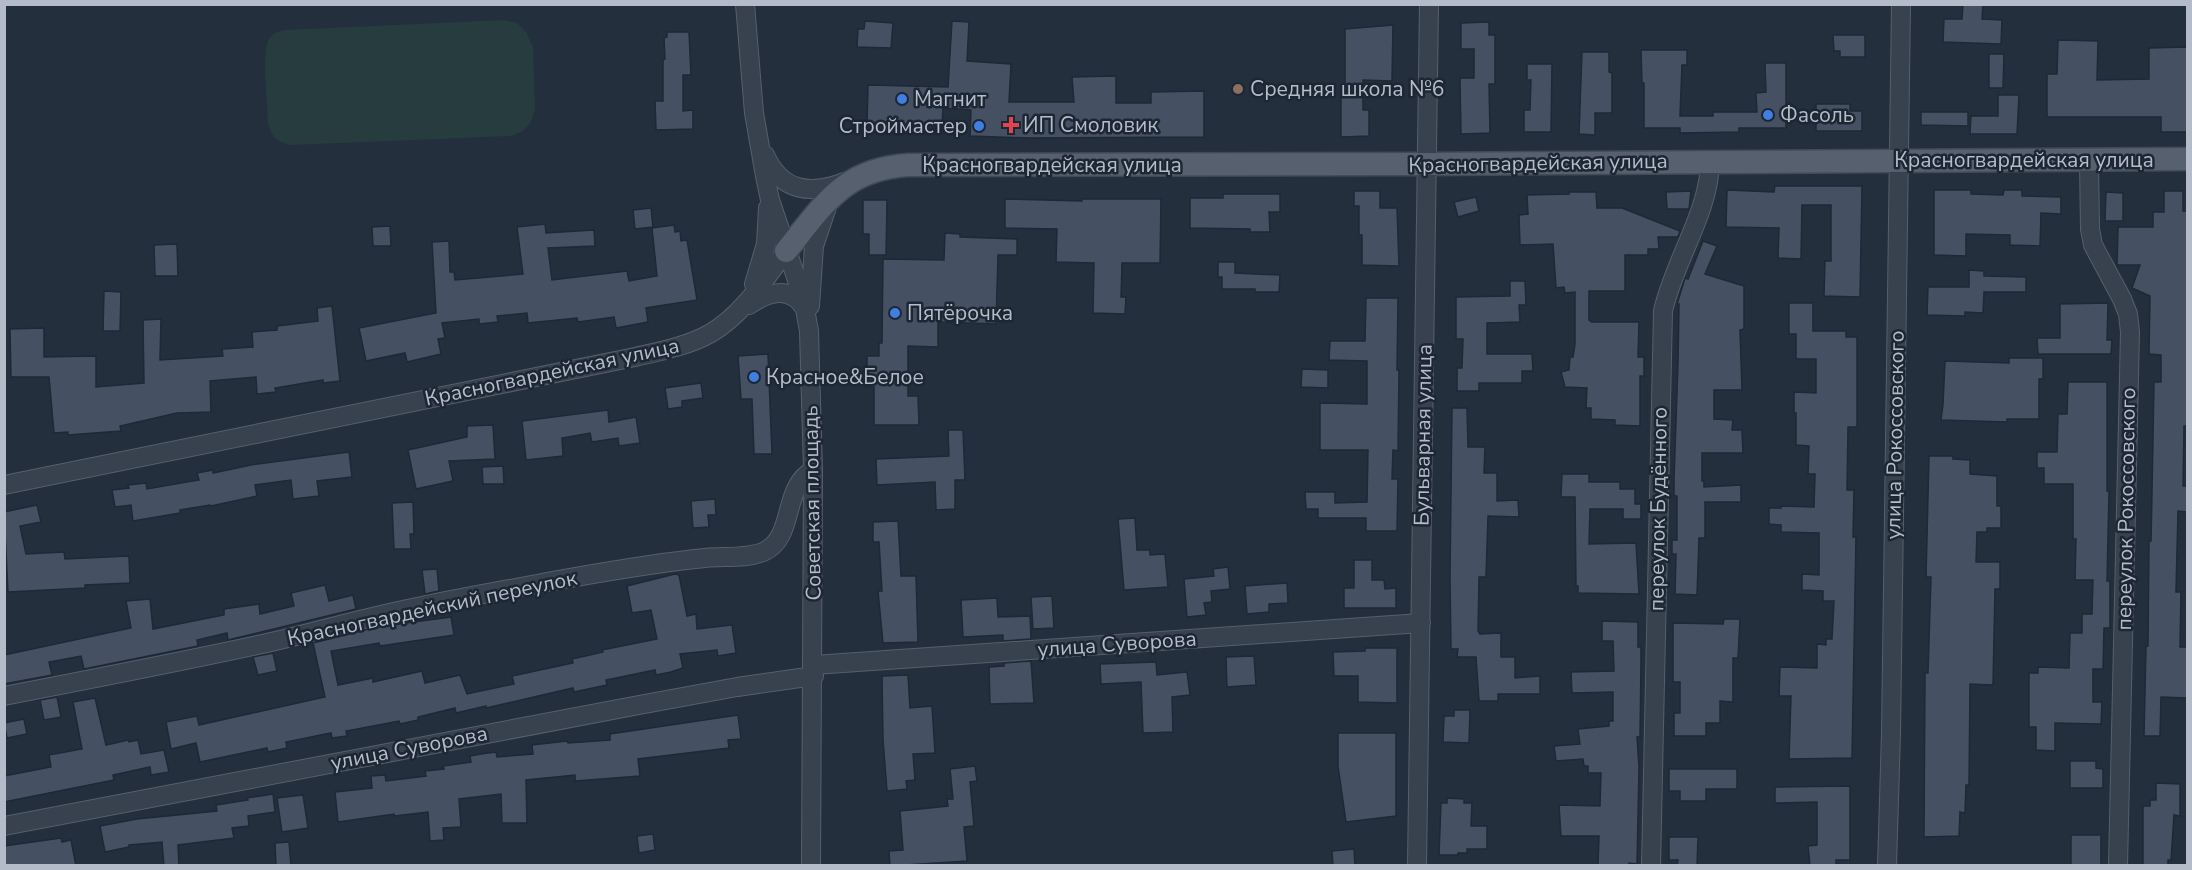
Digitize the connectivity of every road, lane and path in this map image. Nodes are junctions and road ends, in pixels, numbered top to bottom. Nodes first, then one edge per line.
1 (745, 4) edge
2 (1429, 4) edge
3 (1901, 4) edge
4 (757, 131) junction
5 (2187, 159) edge
6 (2089, 160) junction
7 (1710, 161) junction
8 (1899, 161) junction
9 (1426, 165) junction
10 (765, 176) junction
11 (854, 179) junction
12 (835, 193) junction
13 (786, 251) junction
14 (735, 314) junction
15 (808, 322) junction
16 (813, 470) junction
17 (4, 485) edge
18 (1421, 623) junction
19 (814, 671) junction
20 (4, 696) edge
21 (4, 826) edge
22 (812, 866) edge
23 (1417, 866) edge
24 (1651, 866) edge
25 (1887, 866) edge
26 (2118, 866) edge

1 - 4 street, Советская площадь
2 - 9 street, Бульварная улица
3 - 8 street, улица Рокоссовского
4 - 10 street, Советская площадь
4 - 11 street
5 - 6 main road, Красногвардейская улица
6 - 8 main road, Красногвардейская улица
6 - 26 street, переулок Рокоссовского
7 - 8 main road, Красногвардейская улица
7 - 9 main road, Красногвардейская улица
7 - 24 street, переулок Будённого
8 - 25 street, улица Рокоссовского
9 - 11 main road, Красногвардейская улица
9 - 18 street, Бульварная улица
10 - 13 street, Советская площадь
10 - 14 street
11 - 12 main road, Красногвардейская улица
12 - 13 main road, Красногвардейская улица
12 - 15 street
13 - 14 street, Красногвардейская улица
13 - 15 street, Советская площадь
14 - 15 street
14 - 17 street, Красногвардейская улица
15 - 16 street, Советская площадь
16 - 19 street, Советская площадь
16 - 20 street, Красногвардейский переулок
18 - 19 street, улица Суворова
18 - 23 street, Бульварная улица
19 - 21 street, улица Суворова
19 - 22 street, Советская площадь

